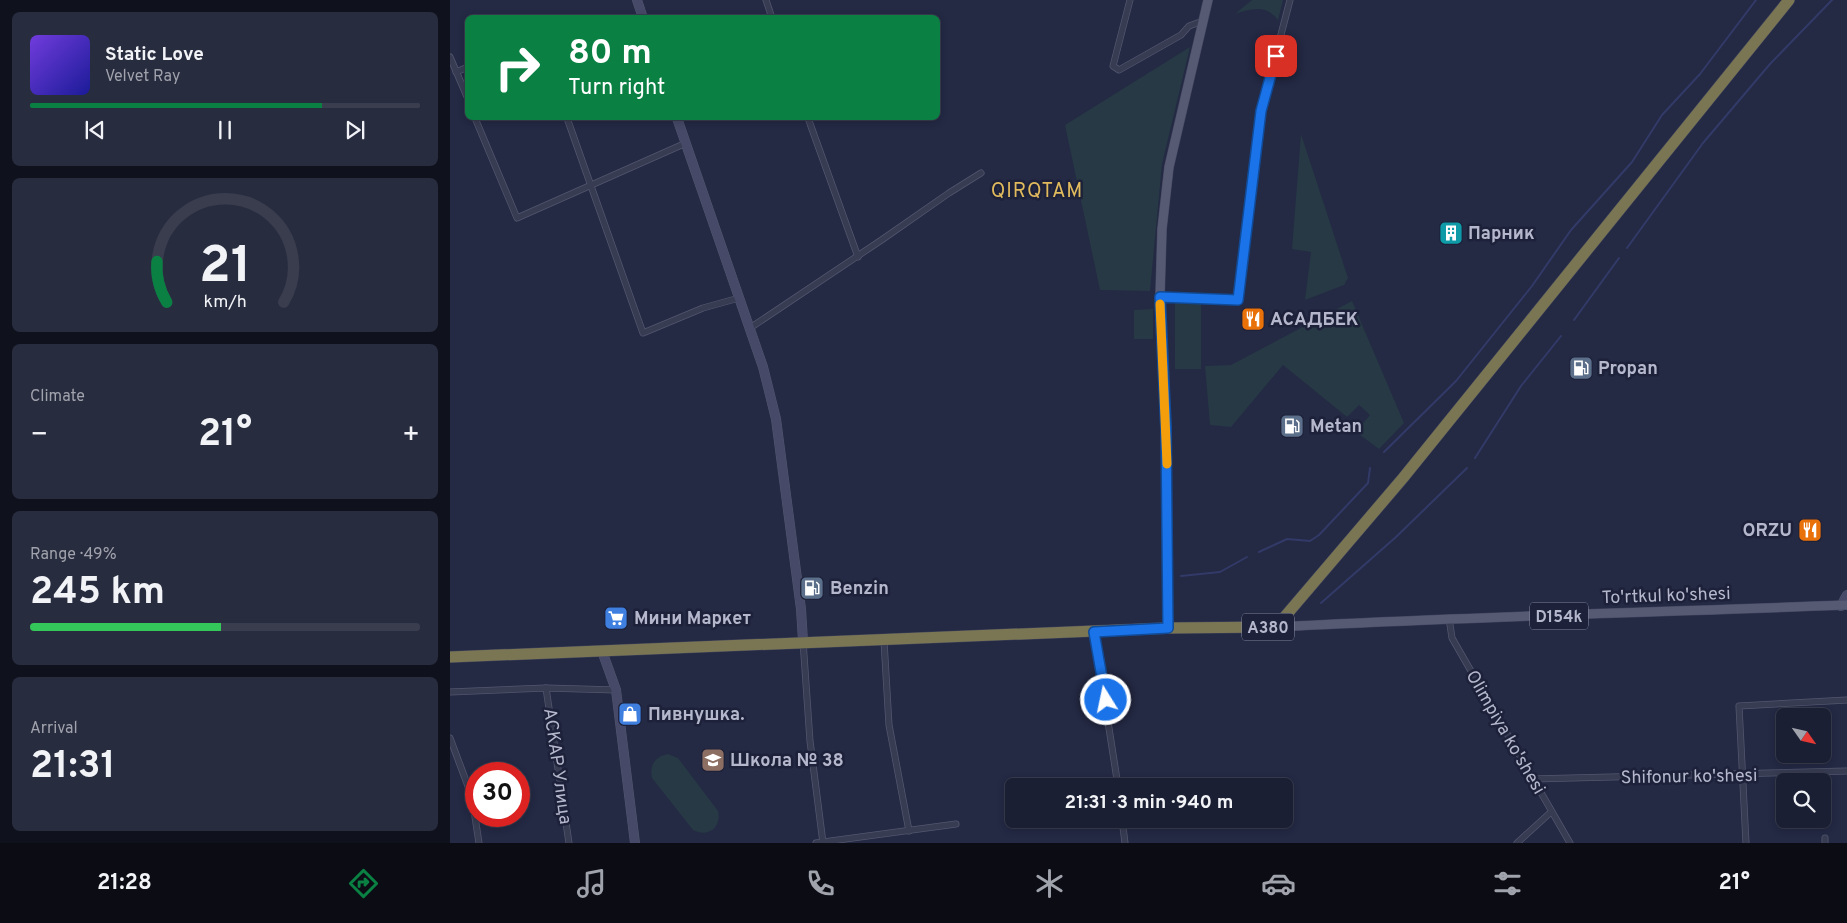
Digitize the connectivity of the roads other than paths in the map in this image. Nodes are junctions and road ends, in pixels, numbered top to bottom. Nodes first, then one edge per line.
1 (637, 0) edge
2 (766, 0) edge
3 (1130, 0) edge
4 (1208, 0) edge
5 (1290, 0) edge
6 (1789, 0) edge
7 (642, 15) edge
8 (771, 15) edge
9 (1202, 21) junction
10 (450, 57) edge
11 (465, 68) edge
12 (456, 72) junction
13 (465, 92) edge
14 (476, 120) edge
15 (568, 120) edge
16 (678, 120) edge
17 (809, 120) edge
18 (686, 143) junction
19 (981, 173) dead end
20 (592, 184) junction
21 (858, 257) junction
22 (1160, 297) junction
23 (739, 298) junction
24 (750, 328) junction
25 (1847, 595) edge
26 (1844, 606) edge
27 (1449, 618) junction
28 (1276, 627) junction
29 (1168, 628) junction
30 (1094, 632) junction
31 (802, 641) junction
32 (884, 641) junction
33 (602, 651) junction
34 (450, 657) edge
35 (546, 688) junction
36 (616, 690) junction
37 (450, 692) edge
38 (1847, 700) edge
39 (451, 742) edge
40 (1847, 771) edge
41 (1744, 775) junction
42 (1117, 778) edge
43 (1532, 779) junction
44 (1552, 812) junction
45 (956, 824) dead end
46 (1123, 828) edge
47 (909, 831) junction
48 (823, 842) edge
49 (479, 843) edge
50 (569, 843) edge
51 (635, 843) edge
52 (816, 843) edge
53 (1125, 843) edge
54 (1518, 843) edge
55 (1570, 843) edge
56 (1746, 843) edge

1 - 7 street
2 - 8 street
3 - 9 street
4 - 9 main road
5 - 22 street
6 - 28 highway, A380
9 - 22 main road
10 - 12 street
11 - 12 street
12 - 13 street
14 - 20 street
15 - 20 street
16 - 18 street
17 - 21 street
18 - 20 street
18 - 23 street
19 - 21 street
20 - 23 street
21 - 24 street
22 - 29 main road
23 - 24 street
24 - 31 street
25 - 26 street
26 - 27 main road, To'rtkul ko'shesi / D154k
27 - 28 main road, To'rtkul ko'shesi / D154k
27 - 43 street, Olimpiya ko'shesi
28 - 29 highway, A380
29 - 30 highway, A380
30 - 32 highway, A380
30 - 42 street
31 - 32 highway, A380
31 - 33 highway, A380
31 - 48 street
32 - 47 street
33 - 34 highway, A380
33 - 36 street
35 - 36 street
35 - 37 street
35 - 50 street, АСКАР Улица
36 - 51 street
38 - 41 street
39 - 49 street
40 - 41 street, Shifonur ko'shesi
41 - 43 street, Shifonur ko'shesi
41 - 56 street
43 - 44 street, Olimpiya ko'shesi
44 - 54 street
44 - 55 street, Olimpiya ko'shesi
45 - 47 street
46 - 53 street
47 - 48 street
48 - 52 street

